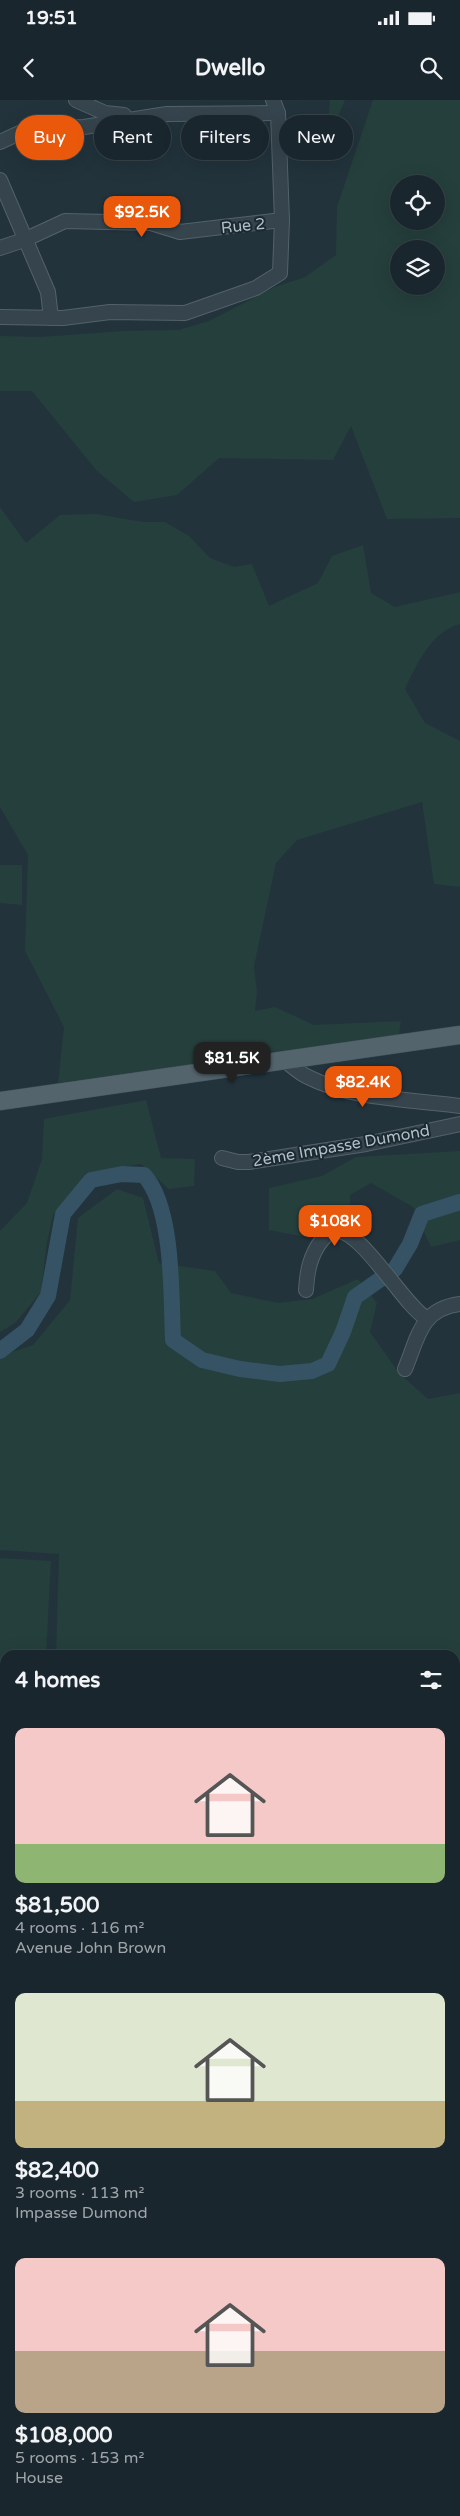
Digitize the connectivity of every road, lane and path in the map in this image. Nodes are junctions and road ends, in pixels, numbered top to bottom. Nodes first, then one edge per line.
1 (76, 100) edge
2 (276, 107) edge
3 (124, 115) edge
4 (159, 115) edge
5 (94, 125) edge
6 (0, 142) edge
7 (0, 180) edge
8 (282, 220) junction
9 (24, 240) junction
10 (0, 248) edge
11 (0, 317) edge
12 (51, 318) junction
13 (460, 1035) edge
14 (284, 1060) junction
15 (0, 1101) edge
16 (460, 1106) edge
17 (460, 1124) edge
18 (222, 1158) dead end
19 (306, 1290) dead end
20 (460, 1304) edge
21 (426, 1318) junction
22 (405, 1369) dead end

1 - 3 street
2 - 4 street
2 - 8 street
5 - 6 street
7 - 9 street
8 - 9 street, Rue 2
8 - 12 street
9 - 10 street, Rue 2
9 - 12 street
11 - 12 street
13 - 14 main road
14 - 15 main road
14 - 16 street
17 - 18 street, 2ème Impasse Dumond
19 - 21 street
20 - 21 street
21 - 22 street

